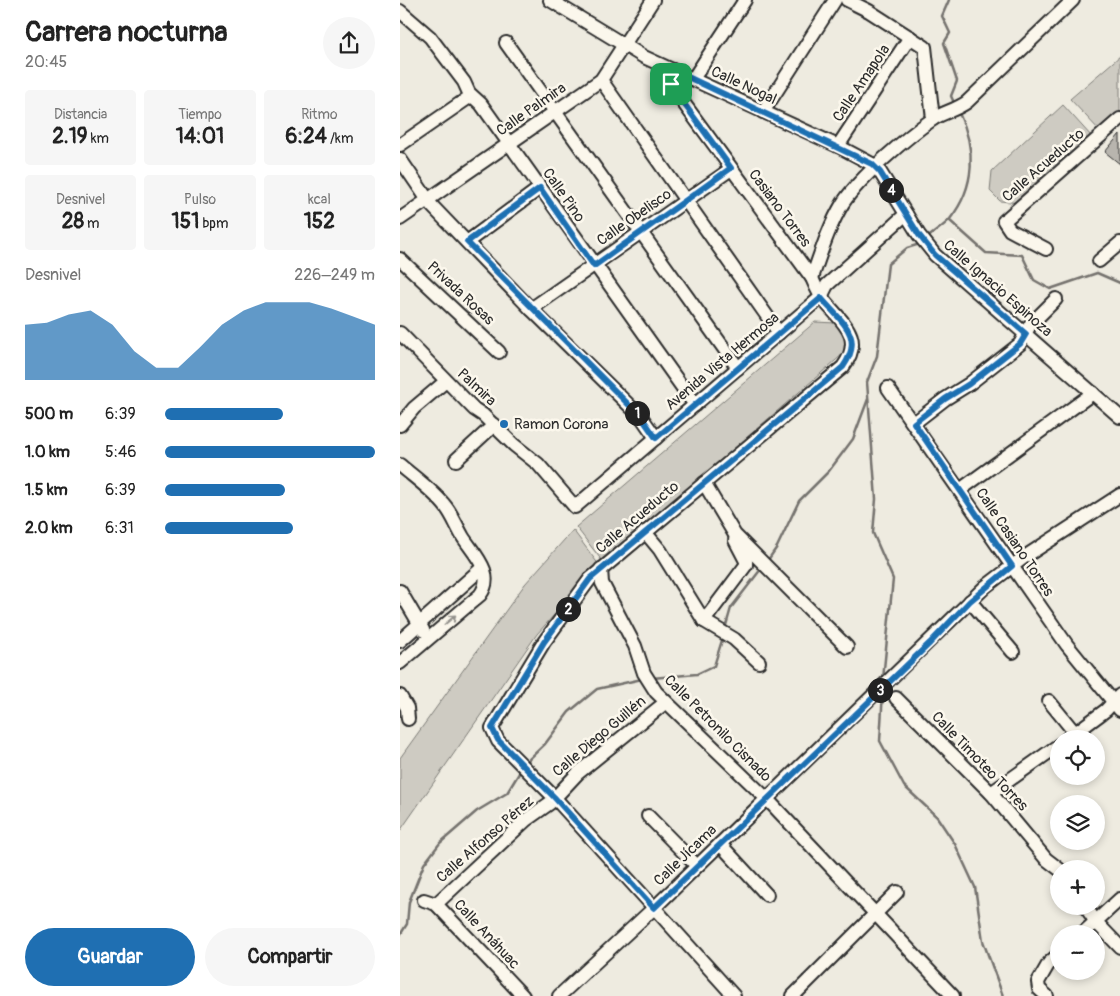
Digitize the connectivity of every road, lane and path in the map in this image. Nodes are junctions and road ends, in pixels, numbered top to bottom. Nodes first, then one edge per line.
1 (550, 0) edge
2 (653, 0) edge
3 (745, 0) edge
4 (835, 0) edge
5 (847, 0) edge
6 (1073, 0) edge
7 (400, 11) edge
8 (910, 37) junction
9 (506, 43) dead end
10 (624, 46) junction
11 (673, 70) junction
12 (693, 79) junction
13 (601, 80) junction
14 (471, 96) junction
15 (555, 112) junction
16 (762, 112) junction
17 (933, 119) junction
18 (1120, 119) edge
19 (509, 144) junction
20 (400, 145) edge
21 (838, 146) junction
22 (400, 159) edge
23 (876, 167) junction
24 (731, 168) junction
25 (540, 188) junction
26 (428, 201) junction
27 (685, 202) junction
28 (906, 214) junction
29 (400, 219) edge
30 (641, 233) junction
31 (467, 242) junction
32 (1120, 243) edge
33 (1046, 249) dead end
34 (400, 258) edge
35 (1099, 261) dead end
36 (594, 266) junction
37 (812, 278) junction
38 (821, 298) junction
39 (1056, 300) dead end
40 (531, 309) junction
41 (400, 333) edge
42 (779, 333) junction
43 (1026, 334) junction
44 (499, 352) dead end
45 (843, 367) joint
46 (738, 368) junction
47 (446, 381) junction
48 (888, 388) dead end
49 (1093, 393) junction
50 (695, 405) junction
51 (1120, 417) edge
52 (914, 423) junction
53 (400, 425) edge
54 (494, 425) junction
55 (656, 438) junction
56 (456, 460) dead end
57 (400, 465) edge
58 (704, 483) junction
59 (960, 490) junction
60 (1120, 495) edge
61 (575, 507) joint
62 (645, 532) junction
63 (738, 538) junction
64 (1012, 566) junction
65 (482, 568) junction
66 (601, 569) junction
67 (400, 591) edge
68 (970, 601) junction
69 (704, 621) junction
70 (420, 624) junction
71 (429, 638) junction
72 (400, 641) edge
73 (847, 647) dead end
74 (1013, 652) dead end
75 (759, 662) dead end
76 (400, 663) edge
77 (400, 696) edge
78 (896, 698) dead end
79 (1050, 701) dead end
80 (666, 702) junction
81 (1118, 703) edge
82 (408, 719) dead end
83 (1067, 730) edge
84 (1080, 730) edge
85 (1050, 751) edge
86 (991, 793) junction
87 (554, 797) junction
88 (767, 799) junction
89 (648, 816) dead end
90 (720, 844) junction
91 (1050, 862) edge
92 (697, 866) junction
93 (897, 892) dead end
94 (767, 895) dead end
95 (1120, 899) edge
96 (430, 902) joint
97 (654, 908) junction
98 (874, 915) junction
99 (1091, 915) edge
100 (1096, 922) junction
101 (1092, 925) edge
102 (1120, 947) edge
103 (1050, 962) edge
104 (523, 996) edge
105 (559, 996) edge
106 (734, 996) edge
107 (793, 996) edge
108 (953, 996) edge
109 (1047, 996) edge

1 - 10 street, Calle Nogal
2 - 10 street, Calle Palmira
3 - 12 street
4 - 16 street
5 - 8 street
6 - 17 street
7 - 14 street, Calle Pino
8 - 17 street
8 - 21 street, Calle Amapola
9 - 15 street
10 - 11 street, Calle Nogal
10 - 13 street, Calle Palmira
11 - 12 street, Calle Nogal
11 - 24 street, Casiano Torres
12 - 16 street, Calle Nogal
13 - 15 street, Calle Palmira
13 - 27 street
14 - 19 street, Calle Pino
14 - 20 street
15 - 19 street, Calle Palmira
15 - 30 street
16 - 21 street, Calle Nogal
17 - 23 street
18 - 33 street, Calle Acueducto
19 - 25 street, Calle Pino
19 - 26 street, Calle Palmira
21 - 23 street, Calle Nogal
22 - 26 street
23 - 28 street, Calle Ignacio Espinoza
23 - 37 street
24 - 27 street, Calle Obelisco
24 - 37 street, Casiano Torres
25 - 31 street
25 - 36 street, Calle Pino
26 - 29 street, Calle Palmira
26 - 31 street
27 - 30 street, Calle Obelisco
27 - 42 street
28 - 38 street, Avenida Vista Hermosa
28 - 43 street, Calle Ignacio Espinoza
30 - 36 street, Calle Obelisco
30 - 46 street
31 - 40 street
32 - 35 street
34 - 44 street, Privada Rosas
36 - 40 street, Calle Obelisco
36 - 50 street, Calle Pino
37 - 38 street, Casiano Torres
38 - 42 street, Avenida Vista Hermosa
38 - 45 street, Casiano Torres
39 - 43 street
40 - 55 street
41 - 47 street, Palmira
42 - 46 street, Avenida Vista Hermosa
43 - 49 street, Calle Ignacio Espinoza
43 - 52 street
45 - 58 street, Calle Acueducto
46 - 50 street, Avenida Vista Hermosa
47 - 53 street
47 - 54 street, Palmira
48 - 52 street, Calle Casiano Torres
49 - 51 street, Calle Ignacio Espinoza
49 - 59 street
50 - 55 street, Avenida Vista Hermosa
52 - 59 street, Calle Casiano Torres
54 - 56 street
54 - 61 street, Palmira
55 - 61 street, Avenida Vista Hermosa
57 - 65 street
58 - 62 street, Calle Acueducto
58 - 63 street
59 - 64 street, Calle Casiano Torres
60 - 64 street, Calle Jícama
62 - 66 street, Calle Acueducto
62 - 69 street
63 - 69 street
63 - 73 street
64 - 68 street, Calle Jícama
64 - 81 street, Calle Casiano Torres
65 - 70 street
71 -> 65 street
66 - 80 street, Calle Petronilo Cisnado
66 - 87 street, Calle Acueducto
67 - 70 street
68 - 74 street
68 - 88 street, Calle Jícama
69 - 75 street
70 - 71 street
70 - 72 street
71 - 76 street
77 - 82 street
78 - 86 street, Calle Timoteo Torres
79 - 83 street
80 - 87 street, Calle Diego Guillén
80 - 88 street, Calle Petronilo Cisnado
81 - 84 street
85 - 86 street
86 - 91 street, Calle Timoteo Torres
87 - 96 street, Calle Alfonso Pérez
87 - 97 street
88 - 90 street, Calle Jícama
88 - 98 street, Calle Petronilo Cisnado
89 - 92 street
90 - 92 street, Calle Jícama
90 - 94 street
92 - 97 street, Calle Jícama
93 - 98 street
95 - 100 street
96 - 104 street, Calle Anáhuac
97 - 105 street, Calle Jícama
97 - 106 street
98 - 107 street
98 - 108 street, Calle Petronilo Cisnado
99 - 100 street
100 - 101 street
100 - 102 street
103 - 109 street

